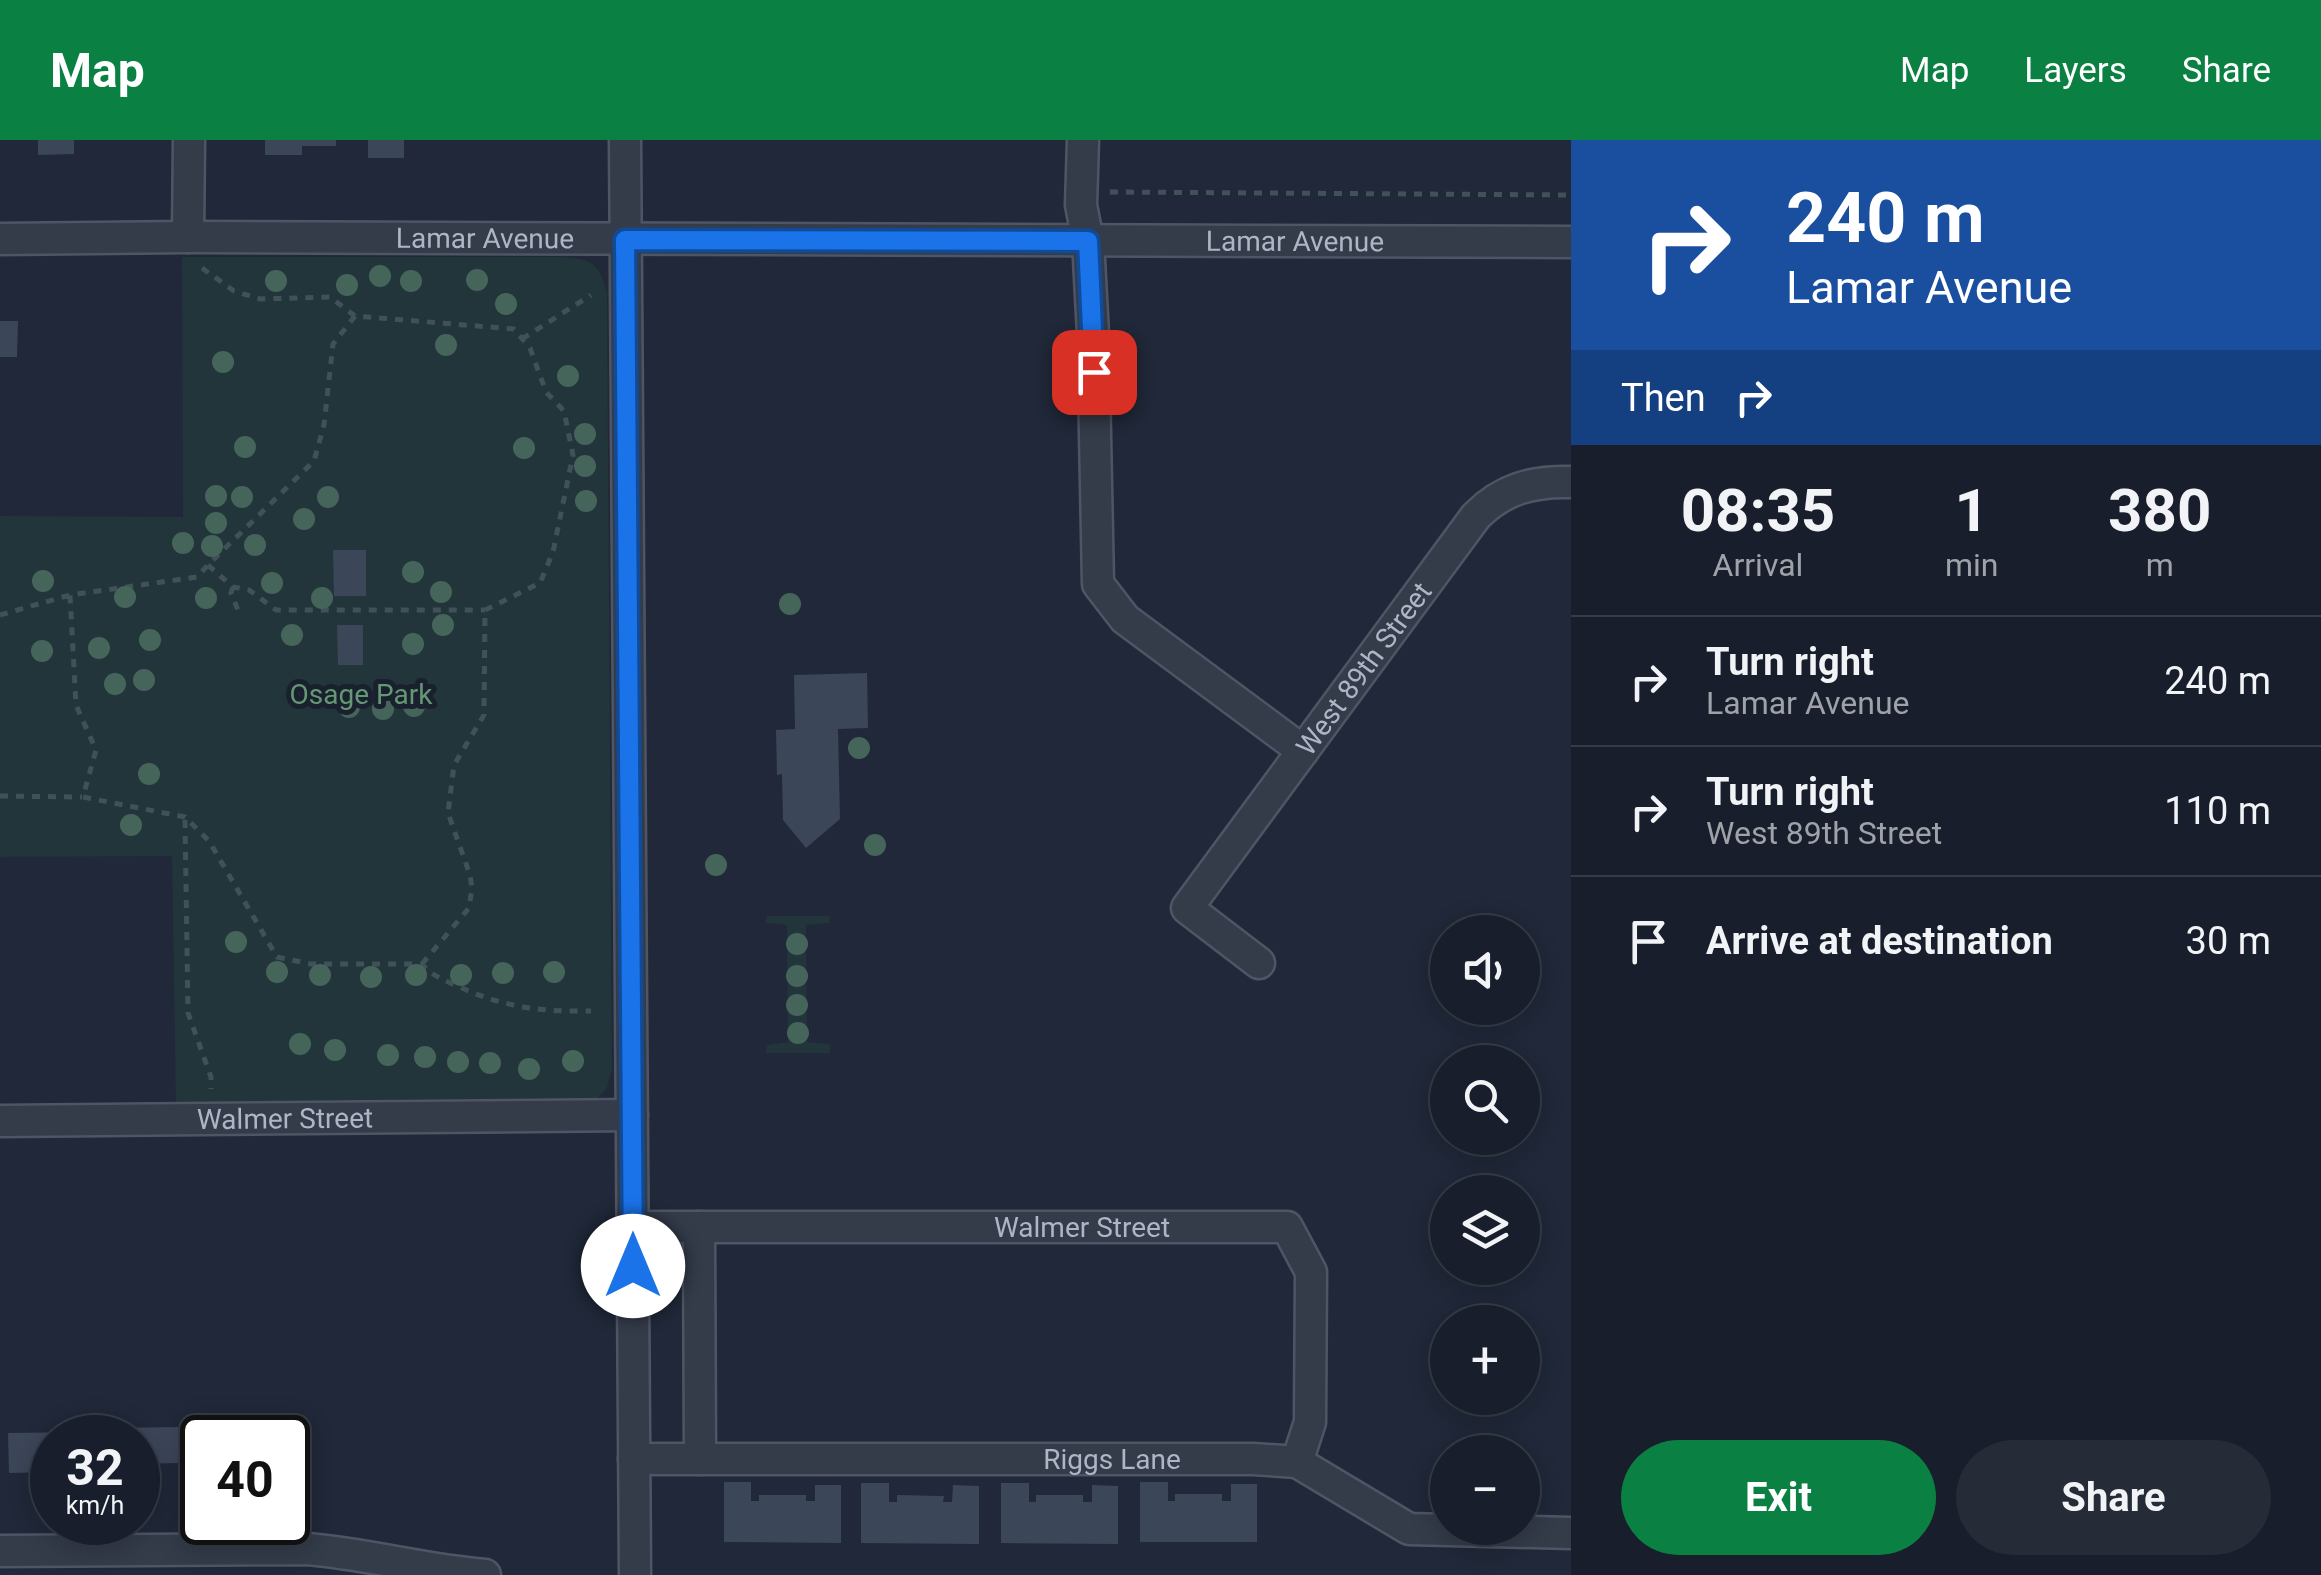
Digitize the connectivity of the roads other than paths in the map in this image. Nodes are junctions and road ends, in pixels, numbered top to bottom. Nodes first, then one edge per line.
1 (189, 140) edge
2 (625, 140) edge
3 (1083, 140) edge
4 (0, 239) edge
5 (625, 240) junction
6 (1088, 241) junction
7 (1571, 242) edge
8 (192, 251) junction
9 (1571, 482) edge
10 (1302, 751) junction
11 (1259, 963) dead end
12 (632, 1116) junction
13 (0, 1121) edge
14 (632, 1227) junction
15 (700, 1227) junction
16 (634, 1458) junction
17 (700, 1458) junction
18 (1297, 1462) junction
19 (1571, 1533) edge
20 (0, 1551) edge
21 (485, 1575) edge
22 (635, 1575) edge

1 - 8 street
2 - 5 street
3 - 6 street
4 - 8 street, Lamar Avenue
5 - 6 street, Lamar Avenue
5 - 8 street, Lamar Avenue
5 - 12 street
6 - 7 street, Lamar Avenue
6 - 10 street
9 - 10 street, West 89th Street
10 - 11 street, West 89th Street
12 - 13 street, Walmer Street
12 - 14 street
14 - 15 street, Walmer Street
14 - 16 street
15 - 17 street
15 - 18 street, Walmer Street
16 - 17 street, Riggs Lane
16 - 22 street
17 - 18 street, Riggs Lane
18 - 19 street, Riggs Lane
20 - 21 street

